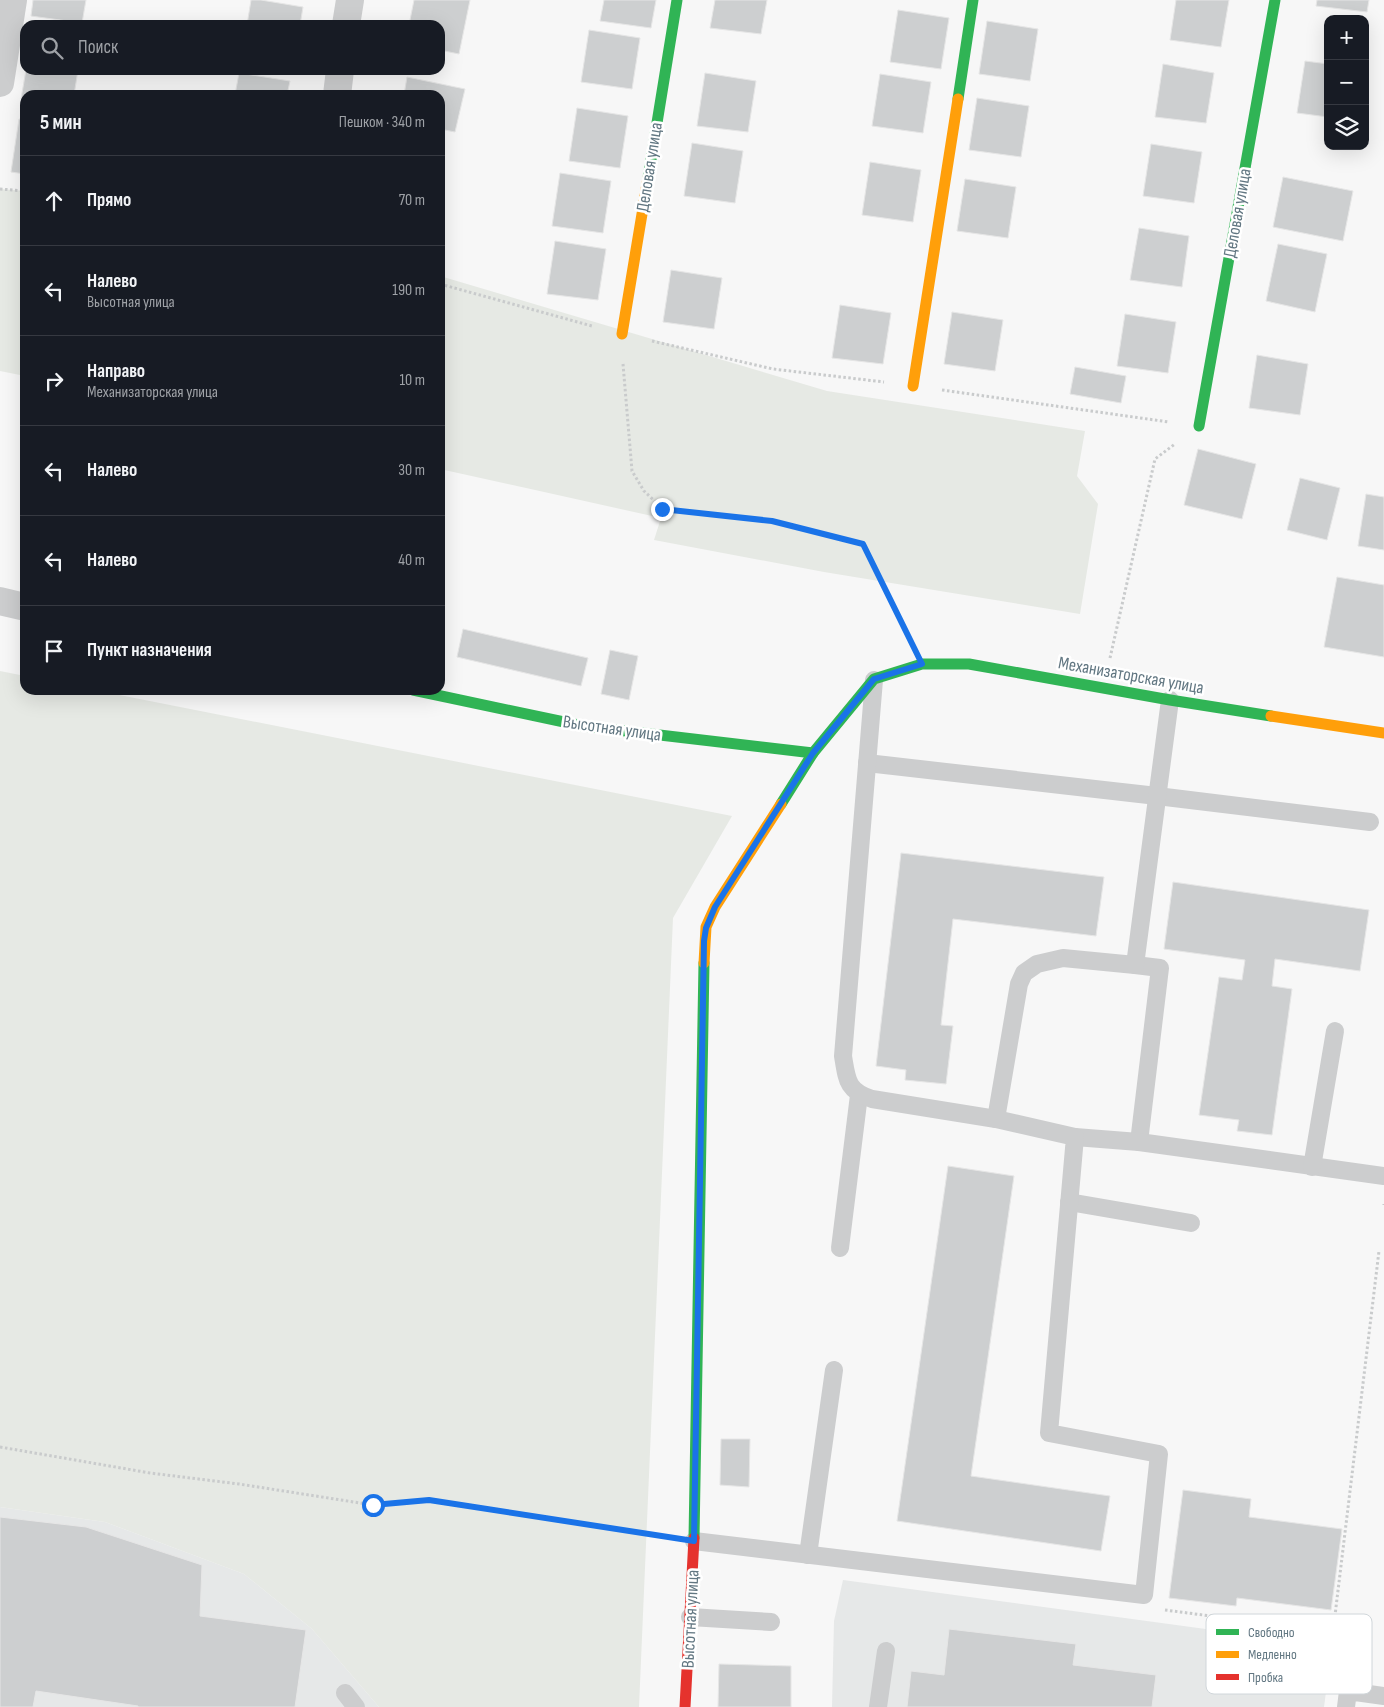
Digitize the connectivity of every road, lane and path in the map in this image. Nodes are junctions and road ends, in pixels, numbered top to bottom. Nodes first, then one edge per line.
1 (13, 0) edge
2 (350, 0) edge
3 (677, 0) edge
4 (973, 0) edge
5 (1275, 0) edge
6 (347, 20) edge
7 (339, 75) edge
8 (0, 83) edge
9 (337, 90) edge
10 (0, 188) edge
11 (20, 190) edge
12 (445, 285) edge
13 (622, 334) junction
14 (913, 386) junction
15 (1199, 426) junction
16 (0, 601) edge
17 (20, 606) edge
18 (922, 664) junction
19 (874, 679) junction
20 (1103, 688) junction
21 (437, 695) edge
22 (1170, 700) junction
23 (1384, 733) edge
24 (813, 753) junction
25 (867, 763) junction
26 (1157, 796) junction
27 (1370, 822) dead end
28 (1135, 965) junction
29 (1335, 1032) dead end
30 (859, 1095) junction
31 (996, 1119) junction
32 (1075, 1136) junction
33 (1138, 1142) junction
34 (1312, 1166) junction
35 (1384, 1176) edge
36 (1069, 1202) junction
37 (1191, 1223) dead end
38 (840, 1248) dead end
39 (1379, 1251) dead end
40 (834, 1370) dead end
41 (0, 1447) edge
42 (694, 1541) junction
43 (808, 1555) junction
44 (1144, 1595) junction
45 (1335, 1614) edge
46 (1206, 1615) edge
47 (690, 1617) junction
48 (770, 1622) dead end
49 (886, 1651) dead end
50 (344, 1693) dead end
51 (1384, 1696) edge
52 (1347, 1699) edge
53 (356, 1707) edge
54 (686, 1707) edge
55 (878, 1707) edge

1 - 8 street
2 - 6 street
3 - 13 street, Деловая улица
4 - 14 street
5 - 15 street, Деловая улица
7 - 9 street
10 - 11 path
12 - 13 path
13 - 14 path
13 - 18 path
14 - 15 path
15 - 20 path
16 - 17 street
18 - 19 street, Механизаторская улица
18 - 20 street, Механизаторская улица
19 - 24 street, Высотная улица
19 - 25 lane
20 - 22 street, Механизаторская улица
21 - 24 street, Высотная улица
22 - 23 street, Механизаторская улица
22 - 26 lane
24 - 42 street, Высотная улица
25 - 26 lane
25 - 30 lane
26 - 27 lane
26 - 28 lane
28 - 31 lane
28 - 33 lane
29 - 34 lane
30 - 31 lane
30 - 38 lane
31 - 32 lane
32 - 33 lane
32 - 36 lane
33 - 34 lane
34 - 35 lane
36 - 37 lane
36 - 44 lane
39 - 45 path
40 - 43 lane
41 - 42 path
42 - 43 lane
42 - 47 street, Высотная улица
43 - 44 lane
44 - 46 path
47 - 48 lane
47 - 54 street, Высотная улица
49 - 55 lane
50 - 53 lane
51 - 52 lane

